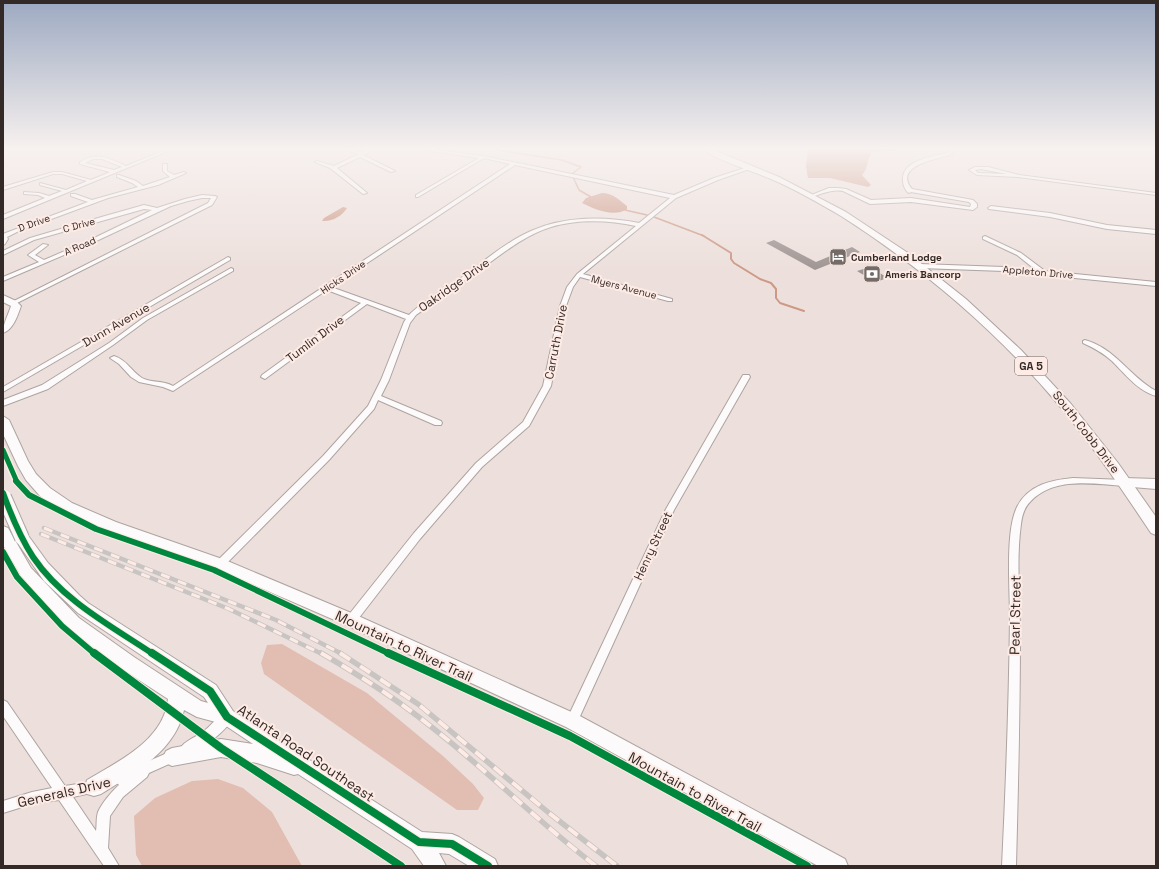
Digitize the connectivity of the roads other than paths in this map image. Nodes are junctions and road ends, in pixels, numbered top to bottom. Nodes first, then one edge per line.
1 (61, 190) edge
2 (70, 190) edge
3 (133, 190) edge
4 (361, 190) edge
5 (429, 190) edge
6 (475, 190) edge
7 (638, 190) edge
8 (691, 190) edge
9 (799, 190) edge
10 (834, 190) edge
11 (841, 190) edge
12 (910, 190) joint
13 (1122, 190) edge
14 (66, 191) junction
15 (26, 193) dead end
16 (365, 193) dead end
17 (1156, 194) edge
18 (73, 195) dead end
19 (418, 196) dead end
20 (812, 196) junction
21 (674, 197) junction
22 (49, 198) junction
23 (911, 200) junction
24 (92, 202) junction
25 (992, 208) dead end
26 (157, 210) junction
27 (3, 217) edge
28 (639, 225) junction
29 (1156, 232) edge
30 (985, 238) dead end
31 (3, 244) edge
32 (45, 245) dead end
33 (18, 246) junction
34 (3, 253) edge
35 (228, 259) dead end
36 (42, 261) junction
37 (920, 266) junction
38 (231, 270) dead end
39 (1043, 272) junction
40 (579, 275) junction
41 (3, 279) edge
42 (1156, 284) edge
43 (327, 288) junction
44 (3, 298) edge
45 (670, 300) dead end
46 (366, 302) junction
47 (13, 303) junction
48 (410, 318) junction
49 (3, 330) edge
50 (1085, 342) dead end
51 (114, 358) dead end
52 (265, 376) dead end
53 (746, 377) dead end
54 (3, 390) edge
55 (1156, 394) edge
56 (378, 397) junction
57 (3, 403) edge
58 (3, 420) edge
59 (438, 423) dead end
60 (1126, 483) junction
61 (1156, 484) edge
62 (4, 495) edge
63 (1156, 529) edge
64 (3, 532) edge
65 (220, 564) junction
66 (350, 620) junction
67 (177, 695) junction
68 (3, 706) edge
69 (227, 716) junction
70 (572, 721) junction
71 (172, 757) junction
72 (149, 768) junction
73 (309, 771) junction
74 (94, 787) junction
75 (62, 794) junction
76 (3, 807) edge
77 (419, 842) junction
78 (101, 850) junction
79 (112, 866) edge
80 (436, 866) edge
81 (488, 866) edge
82 (838, 866) edge
83 (1009, 866) edge

1 - 14 street
2 - 14 street
3 - 24 street, D Drive
4 - 16 street
5 - 19 street
6 - 43 street, Hicks Drive
7 - 21 street
8 - 21 street, Carruth Drive
9 - 20 main road, South Cobb Drive / GA 5
10 - 20 street
11 - 23 street
12 - 23 street
12 - 23 street
13 - 17 street
14 - 22 street
15 - 22 street
18 - 24 street
20 - 37 main road, South Cobb Drive / GA 5
21 - 28 street, Carruth Drive
22 - 27 street
24 - 31 street, D Drive
25 - 29 street
26 - 33 street, C Drive
26 - 36 street, A Road
26 - 47 street, A Road
28 - 40 street, Carruth Drive
28 - 48 street, Oakridge Drive
30 - 39 street
31 - 33 street
32 - 36 street
33 - 34 street, C Drive
35 - 54 street, Dunn Avenue
36 - 41 street, A Road
37 - 39 street, Appleton Drive
37 - 60 main road, South Cobb Drive / GA 5
38 - 57 street
39 - 42 street, Appleton Drive
40 - 45 street, Myers Avenue
40 - 66 street, Carruth Drive
43 - 46 street
43 - 51 street, Hicks Drive
44 - 47 main road
46 - 48 street
46 - 52 street, Tumlin Drive
47 - 49 main road
48 - 56 street, Oakridge Drive
50 - 55 street
53 - 70 street, Henry Street
56 - 59 street
56 - 65 street, Oakridge Drive
58 - 65 main road
60 - 61 main road, Pearl Street
60 - 63 main road, South Cobb Drive
60 - 83 street, Pearl Street
62 - 69 main road, Atlanta Road Southeast, bridge
64 - 67 main road, Atlanta Road Southeast
65 - 66 main road
66 - 70 main road
67 - 69 main road, Atlanta Road Southeast
67 - 74 main road
68 - 75 street
69 - 71 street, Generals Drive
69 - 73 main road, Atlanta Road Southeast
70 - 82 main road
71 - 72 street, Generals Drive
71 - 73 main road
72 - 74 street, Generals Drive
72 - 78 street
73 - 77 main road, Atlanta Road Southeast
74 - 75 street, Generals Drive
75 - 76 street, Generals Drive
75 - 78 street
77 - 80 main road, Atlanta Road Southeast
77 - 81 main road, Atlanta Road Southeast
78 - 79 street

